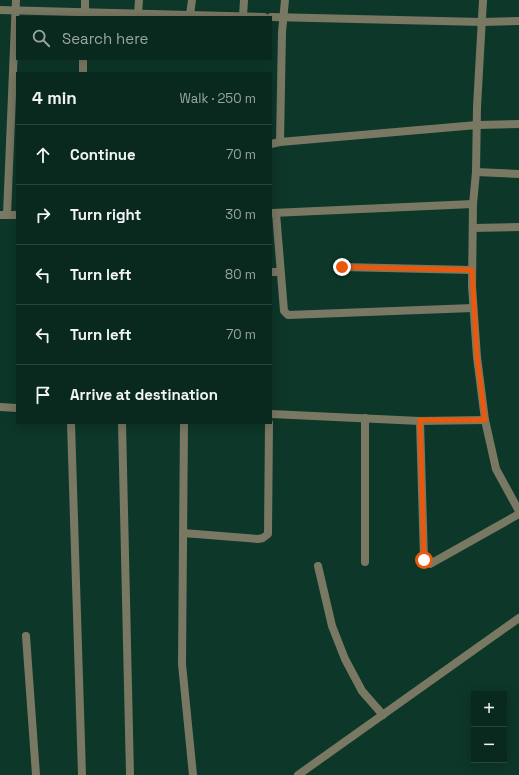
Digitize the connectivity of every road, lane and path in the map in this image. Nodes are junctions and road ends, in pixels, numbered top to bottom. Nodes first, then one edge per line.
1 (16, 0) edge
2 (86, 0) edge
3 (139, 0) edge
4 (192, 0) edge
5 (244, 0) edge
6 (285, 0) edge
7 (483, 0) edge
8 (0, 10) edge
9 (16, 10) junction
10 (138, 14) junction
11 (85, 15) edge
12 (190, 15) junction
13 (243, 16) joint
14 (272, 17) edge
15 (284, 18) junction
16 (519, 21) edge
17 (482, 22) junction
18 (84, 60) edge
19 (83, 72) edge
20 (519, 124) edge
21 (477, 125) junction
22 (280, 142) junction
23 (272, 144) edge
24 (476, 172) junction
25 (519, 174) edge
26 (473, 204) junction
27 (273, 213) edge
28 (4, 215) edge
29 (16, 215) edge
30 (519, 227) edge
31 (473, 228) junction
32 (342, 267) dead end
33 (472, 270) junction
34 (272, 272) edge
35 (280, 272) junction
36 (474, 308) junction
37 (0, 407) edge
38 (16, 408) edge
39 (272, 414) edge
40 (365, 418) junction
41 (420, 420) junction
42 (485, 420) junction
43 (71, 424) edge
44 (122, 424) edge
45 (184, 424) edge
46 (269, 424) edge
47 (519, 511) edge
48 (519, 514) edge
49 (183, 533) junction
50 (366, 562) dead end
51 (318, 566) dead end
52 (519, 618) edge
53 (26, 636) dead end
54 (383, 715) junction
55 (36, 775) edge
56 (82, 775) edge
57 (130, 775) edge
58 (193, 775) edge
59 (298, 775) edge

1 - 9 street
2 - 11 street
3 - 10 street
4 - 12 street
5 - 13 street
6 - 15 street
7 - 17 street
8 - 9 street
9 - 11 street
9 - 28 street
10 - 11 street
10 - 12 street
12 - 13 street
14 - 15 street
15 - 17 street
15 - 22 street
16 - 17 street
17 - 21 street
18 - 19 street
20 - 21 street
21 - 22 street
21 - 24 street
22 - 23 street
24 - 25 street
24 - 26 street
26 - 27 street
26 - 31 street
27 - 35 street
28 - 29 street
30 - 31 street
31 - 33 street
32 - 33 street
33 - 36 street
34 - 35 street
35 - 36 street
36 - 42 street
37 - 38 street
39 - 40 street
40 - 41 street
40 - 50 street
41 - 42 street
41 - 48 street
42 - 47 street
43 - 56 street
44 - 57 street
45 - 49 street
46 - 49 street
49 - 58 street
51 - 54 street
52 - 54 street
53 - 55 street
54 - 59 street

